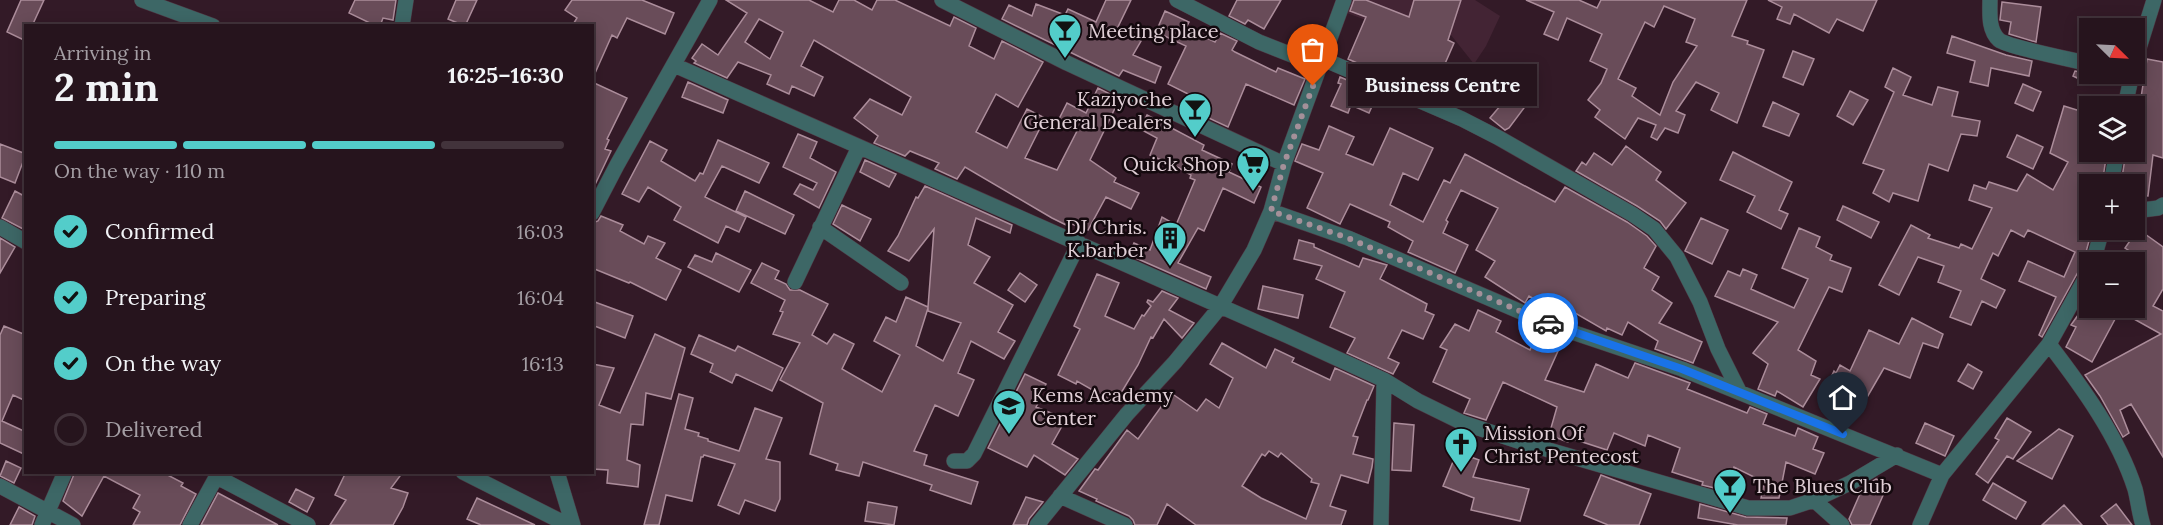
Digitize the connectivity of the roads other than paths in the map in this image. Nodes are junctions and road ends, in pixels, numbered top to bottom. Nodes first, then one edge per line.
1 (142, 0) edge
2 (406, 0) edge
3 (710, 0) edge
4 (942, 0) edge
5 (1177, 0) edge
6 (1344, 0) edge
7 (1990, 0) edge
8 (2154, 0) edge
9 (208, 24) edge
10 (402, 24) edge
11 (2145, 28) edge
12 (2079, 61) edge
13 (1322, 62) junction
14 (674, 65) junction
15 (859, 147) junction
16 (1284, 164) junction
17 (2163, 205) edge
18 (594, 209) edge
19 (2145, 210) edge
20 (1271, 211) junction
21 (0, 227) edge
22 (820, 227) junction
23 (24, 241) edge
24 (1079, 243) junction
25 (795, 282) dead end
26 (900, 283) dead end
27 (2079, 290) edge
28 (1220, 307) junction
29 (2049, 344) junction
30 (1384, 380) junction
31 (1739, 392) junction
32 (1897, 455) junction
33 (954, 461) dead end
34 (64, 474) edge
35 (467, 474) edge
36 (558, 474) edge
37 (218, 475) edge
38 (1942, 475) junction
39 (0, 486) edge
40 (1060, 496) junction
41 (1814, 500) junction
42 (45, 518) edge
43 (73, 525) edge
44 (190, 525) edge
45 (308, 525) edge
46 (568, 525) edge
47 (573, 525) edge
48 (1036, 525) edge
49 (1125, 525) edge
50 (1381, 525) edge
51 (1842, 525) edge
52 (1920, 525) edge
53 (2143, 525) edge

1 - 9 street
2 - 10 street
3 - 14 street
4 - 16 street
5 - 13 street
6 - 13 street
7 - 12 street
8 - 11 street
13 - 16 street
13 - 31 street
14 - 15 street
14 - 18 street
15 - 22 street
15 - 24 street
16 - 20 street
17 - 19 street
20 - 28 street
20 - 31 street
21 - 23 street
22 - 25 street
22 - 26 street
24 - 28 street
24 - 33 street
27 - 29 street
28 - 30 street
28 - 40 street
29 - 38 street
29 - 53 street
30 - 41 street
30 - 50 street
31 - 32 street
32 - 38 street
32 - 41 street
34 - 42 street
35 - 46 street
36 - 47 street
37 - 44 street
37 - 45 street
38 - 52 street
39 - 42 street
40 - 48 street
40 - 49 street
41 - 51 street
42 - 43 street

